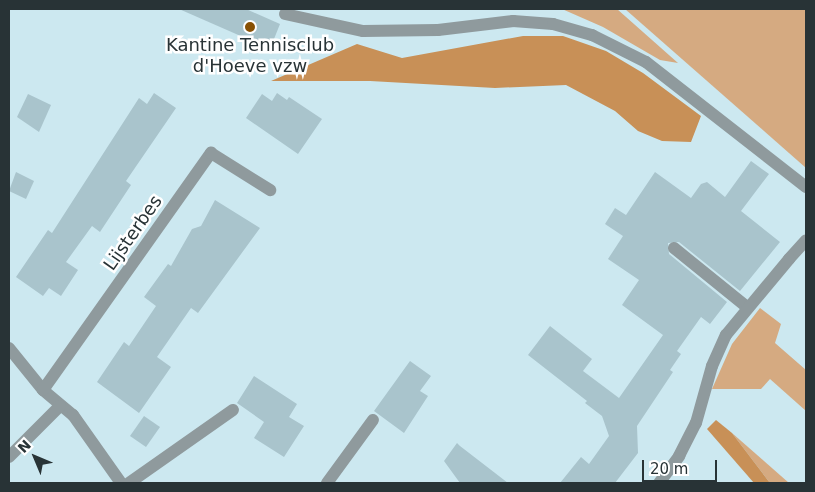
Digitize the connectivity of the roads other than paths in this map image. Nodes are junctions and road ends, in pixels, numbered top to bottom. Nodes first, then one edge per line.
1 (285, 14) dead end
2 (806, 187) edge
3 (270, 190) dead end
4 (806, 240) edge
5 (674, 248) dead end
6 (748, 308) junction
7 (9, 348) edge
8 (43, 390) junction
9 (60, 406) junction
10 (233, 410) dead end
11 (373, 420) dead end
12 (9, 457) edge
13 (121, 483) edge
14 (129, 483) edge
15 (327, 483) edge
16 (659, 483) edge

1 - 2 street
3 - 8 street, Lijsterbes
4 - 6 street
5 - 6 street
6 - 16 street
7 - 8 street
8 - 9 street
9 - 12 street
9 - 13 street
10 - 14 street
11 - 15 street

